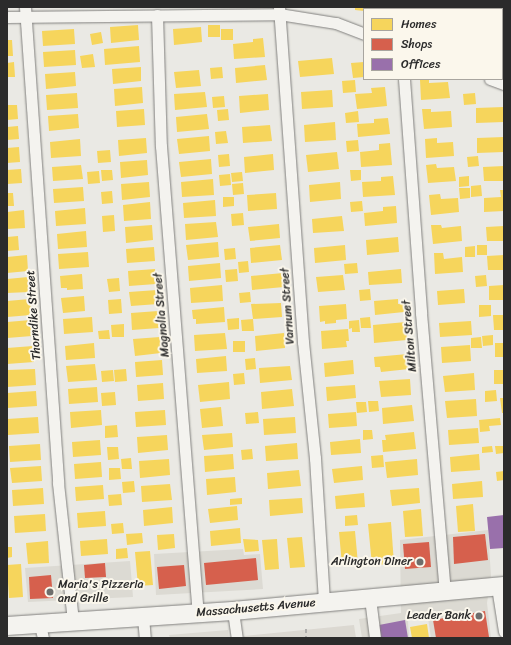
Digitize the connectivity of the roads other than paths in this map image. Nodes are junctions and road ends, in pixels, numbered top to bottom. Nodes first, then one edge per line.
1 (279, 10) edge
2 (25, 12) edge
3 (157, 15) junction
4 (7, 17) edge
5 (363, 34) edge
6 (404, 80) edge
7 (493, 80) edge
8 (504, 84) edge
9 (501, 586) edge
10 (445, 590) junction
11 (370, 598) junction
12 (324, 602) junction
13 (233, 611) junction
14 (198, 613) junction
15 (143, 617) junction
16 (72, 621) junction
17 (7, 626) edge
18 (41, 631) edge
19 (504, 631) edge
20 (145, 638) edge
21 (237, 638) edge
22 (375, 638) edge

1 - 3 street
1 - 5 street
1 - 12 street, Varnum Street
2 - 3 street
2 - 4 street
2 - 16 street, Thorndike Street
3 - 14 street, Magnolia Street
6 - 10 street, Milton Street
7 - 8 street
9 - 10 highway, Massachusetts Avenue
9 - 19 street
10 - 11 highway, Massachusetts Avenue
11 - 12 highway, Massachusetts Avenue
11 - 22 street
12 - 13 highway, Massachusetts Avenue
13 - 14 highway, Massachusetts Avenue
13 - 21 street
14 - 15 highway, Massachusetts Avenue
15 - 16 highway, Massachusetts Avenue
15 - 20 street
16 - 18 highway, Massachusetts Avenue
17 - 18 highway, Massachusetts Avenue

